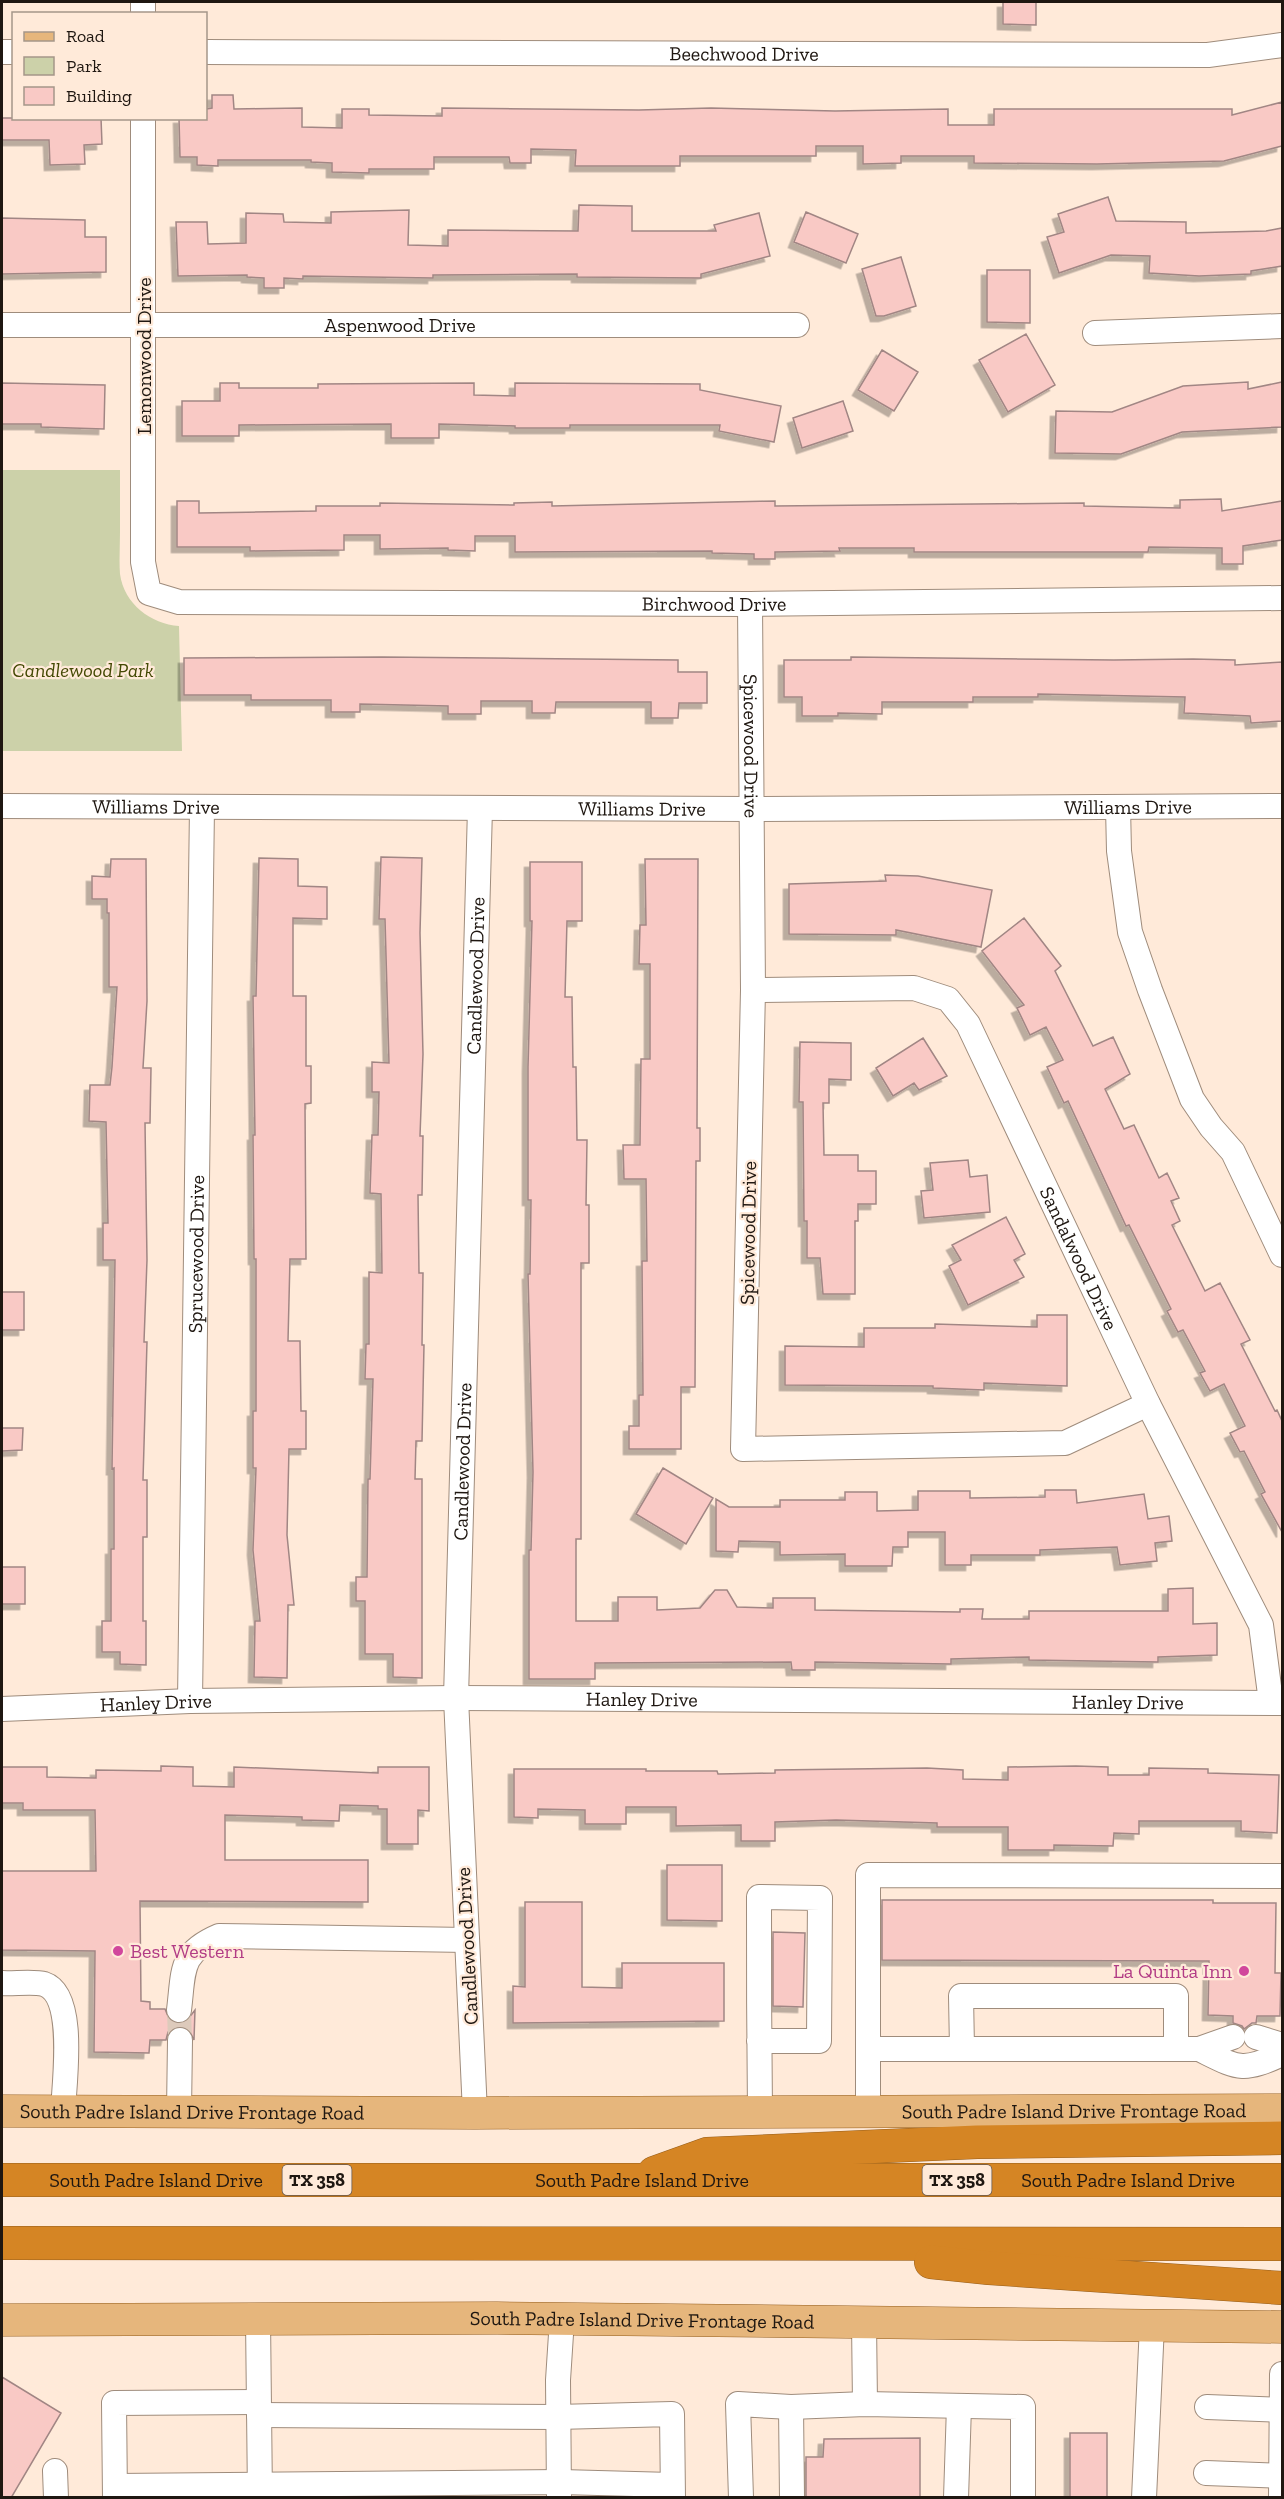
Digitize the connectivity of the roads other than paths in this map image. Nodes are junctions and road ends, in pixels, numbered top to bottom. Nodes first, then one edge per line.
1 (1282, 45) edge
2 (207, 52) edge
3 (143, 120) edge
4 (797, 325) dead end
5 (2, 326) edge
6 (144, 326) junction
7 (1282, 326) edge
8 (1095, 333) dead end
9 (149, 593) joint
10 (1282, 598) edge
11 (750, 604) junction
12 (2, 806) edge
13 (1282, 806) edge
14 (202, 807) junction
15 (1118, 807) junction
16 (480, 808) junction
17 (750, 809) junction
18 (753, 990) junction
19 (1282, 1255) edge
20 (1148, 1404) junction
21 (456, 1698) junction
22 (190, 1701) junction
23 (1277, 1703) edge
24 (2, 1709) edge
25 (1282, 1876) edge
26 (467, 1940) junction
27 (2, 1983) edge
28 (179, 2010) tunnel mouth
29 (180, 2040) tunnel mouth
30 (759, 2041) junction
31 (1282, 2045) edge
32 (962, 2048) junction
33 (868, 2049) junction
34 (1187, 2049) junction
35 (1282, 2054) edge
36 (1282, 2110) edge
37 (2, 2111) edge
38 (63, 2111) junction
39 (179, 2111) junction
40 (868, 2111) junction
41 (760, 2112) junction
42 (475, 2113) junction
43 (1282, 2138) edge
44 (2, 2180) edge
45 (1282, 2180) edge
46 (632, 2181) junction
47 (2, 2243) edge
48 (777, 2243) junction
49 (1282, 2244) edge
50 (1282, 2288) edge
51 (258, 2319) junction
52 (562, 2319) junction
53 (2, 2322) edge
54 (864, 2322) junction
55 (1152, 2325) junction
56 (1282, 2327) edge
57 (1282, 2374) edge
58 (865, 2404) junction
59 (959, 2406) junction
60 (790, 2407) junction
61 (1207, 2407) dead end
62 (259, 2409) junction
63 (1282, 2410) edge
64 (558, 2417) junction
65 (55, 2471) dead end
66 (1206, 2473) dead end
67 (1281, 2483) edge
68 (560, 2490) edge
69 (260, 2491) edge
70 (673, 2491) edge
71 (115, 2492) edge
72 (56, 2498) edge
73 (741, 2498) edge
74 (792, 2498) edge
75 (956, 2498) edge
76 (1023, 2498) edge
77 (1144, 2498) edge

1 - 2 street, Beechwood Drive
3 - 6 street, Lemonwood Drive
4 - 6 street, Aspenwood Drive
5 - 6 street, Aspenwood Drive
6 - 9 street, Lemonwood Drive
7 - 8 street
9 - 11 street, Birchwood Drive
10 - 11 street, Birchwood Drive
11 - 17 street, Spicewood Drive
12 - 14 street, Williams Drive
13 - 15 street, Williams Drive
14 - 16 street, Williams Drive
14 - 22 street, Sprucewood Drive
15 - 17 street, Williams Drive
15 - 19 street
16 - 17 street, Williams Drive
16 - 21 street, Candlewood Drive
17 - 18 street, Spicewood Drive
18 - 20 street, Sandalwood Drive
18 - 20 street, Spicewood Drive
20 - 23 street, Sandalwood Drive
21 - 22 street, Hanley Drive
21 - 23 street, Hanley Drive
21 - 26 street, Candlewood Drive
22 - 24 street, Hanley Drive
25 - 33 street
26 - 28 street
26 - 42 street, Candlewood Drive
27 - 38 street
29 - 39 street
30 - 30 street
30 - 41 street
31 - 34 street
32 - 33 street
32 - 34 street
32 - 34 street
33 - 40 street
34 - 35 street
36 - 40 main road, South Padre Island Drive Frontage Road
37 - 38 main road, South Padre Island Drive Frontage Road
38 - 39 main road, South Padre Island Drive Frontage Road
39 - 42 main road, South Padre Island Drive Frontage Road
40 - 41 main road, South Padre Island Drive Frontage Road
41 - 42 main road, South Padre Island Drive Frontage Road
43 - 46 highway
44 - 46 highway, South Padre Island Drive / TX 358
45 - 46 highway, South Padre Island Drive / TX 358
47 - 48 highway
48 - 49 highway
48 - 50 highway
51 - 52 main road, South Padre Island Drive Frontage Road
51 - 53 main road, South Padre Island Drive Frontage Road
51 - 62 street
52 - 54 main road, South Padre Island Drive Frontage Road
52 - 64 street
54 - 55 main road, South Padre Island Drive Frontage Road
54 - 58 street
55 - 56 main road, South Padre Island Drive Frontage Road
55 - 77 street
57 - 63 street
58 - 59 street
58 - 60 street
59 - 75 street
59 - 76 street
60 - 73 street
60 - 74 street
61 - 63 street
62 - 64 street
62 - 69 street
62 - 71 street
63 - 67 street
64 - 68 street
64 - 70 street
65 - 72 street
66 - 67 street
68 - 69 street
68 - 70 street
69 - 71 street

